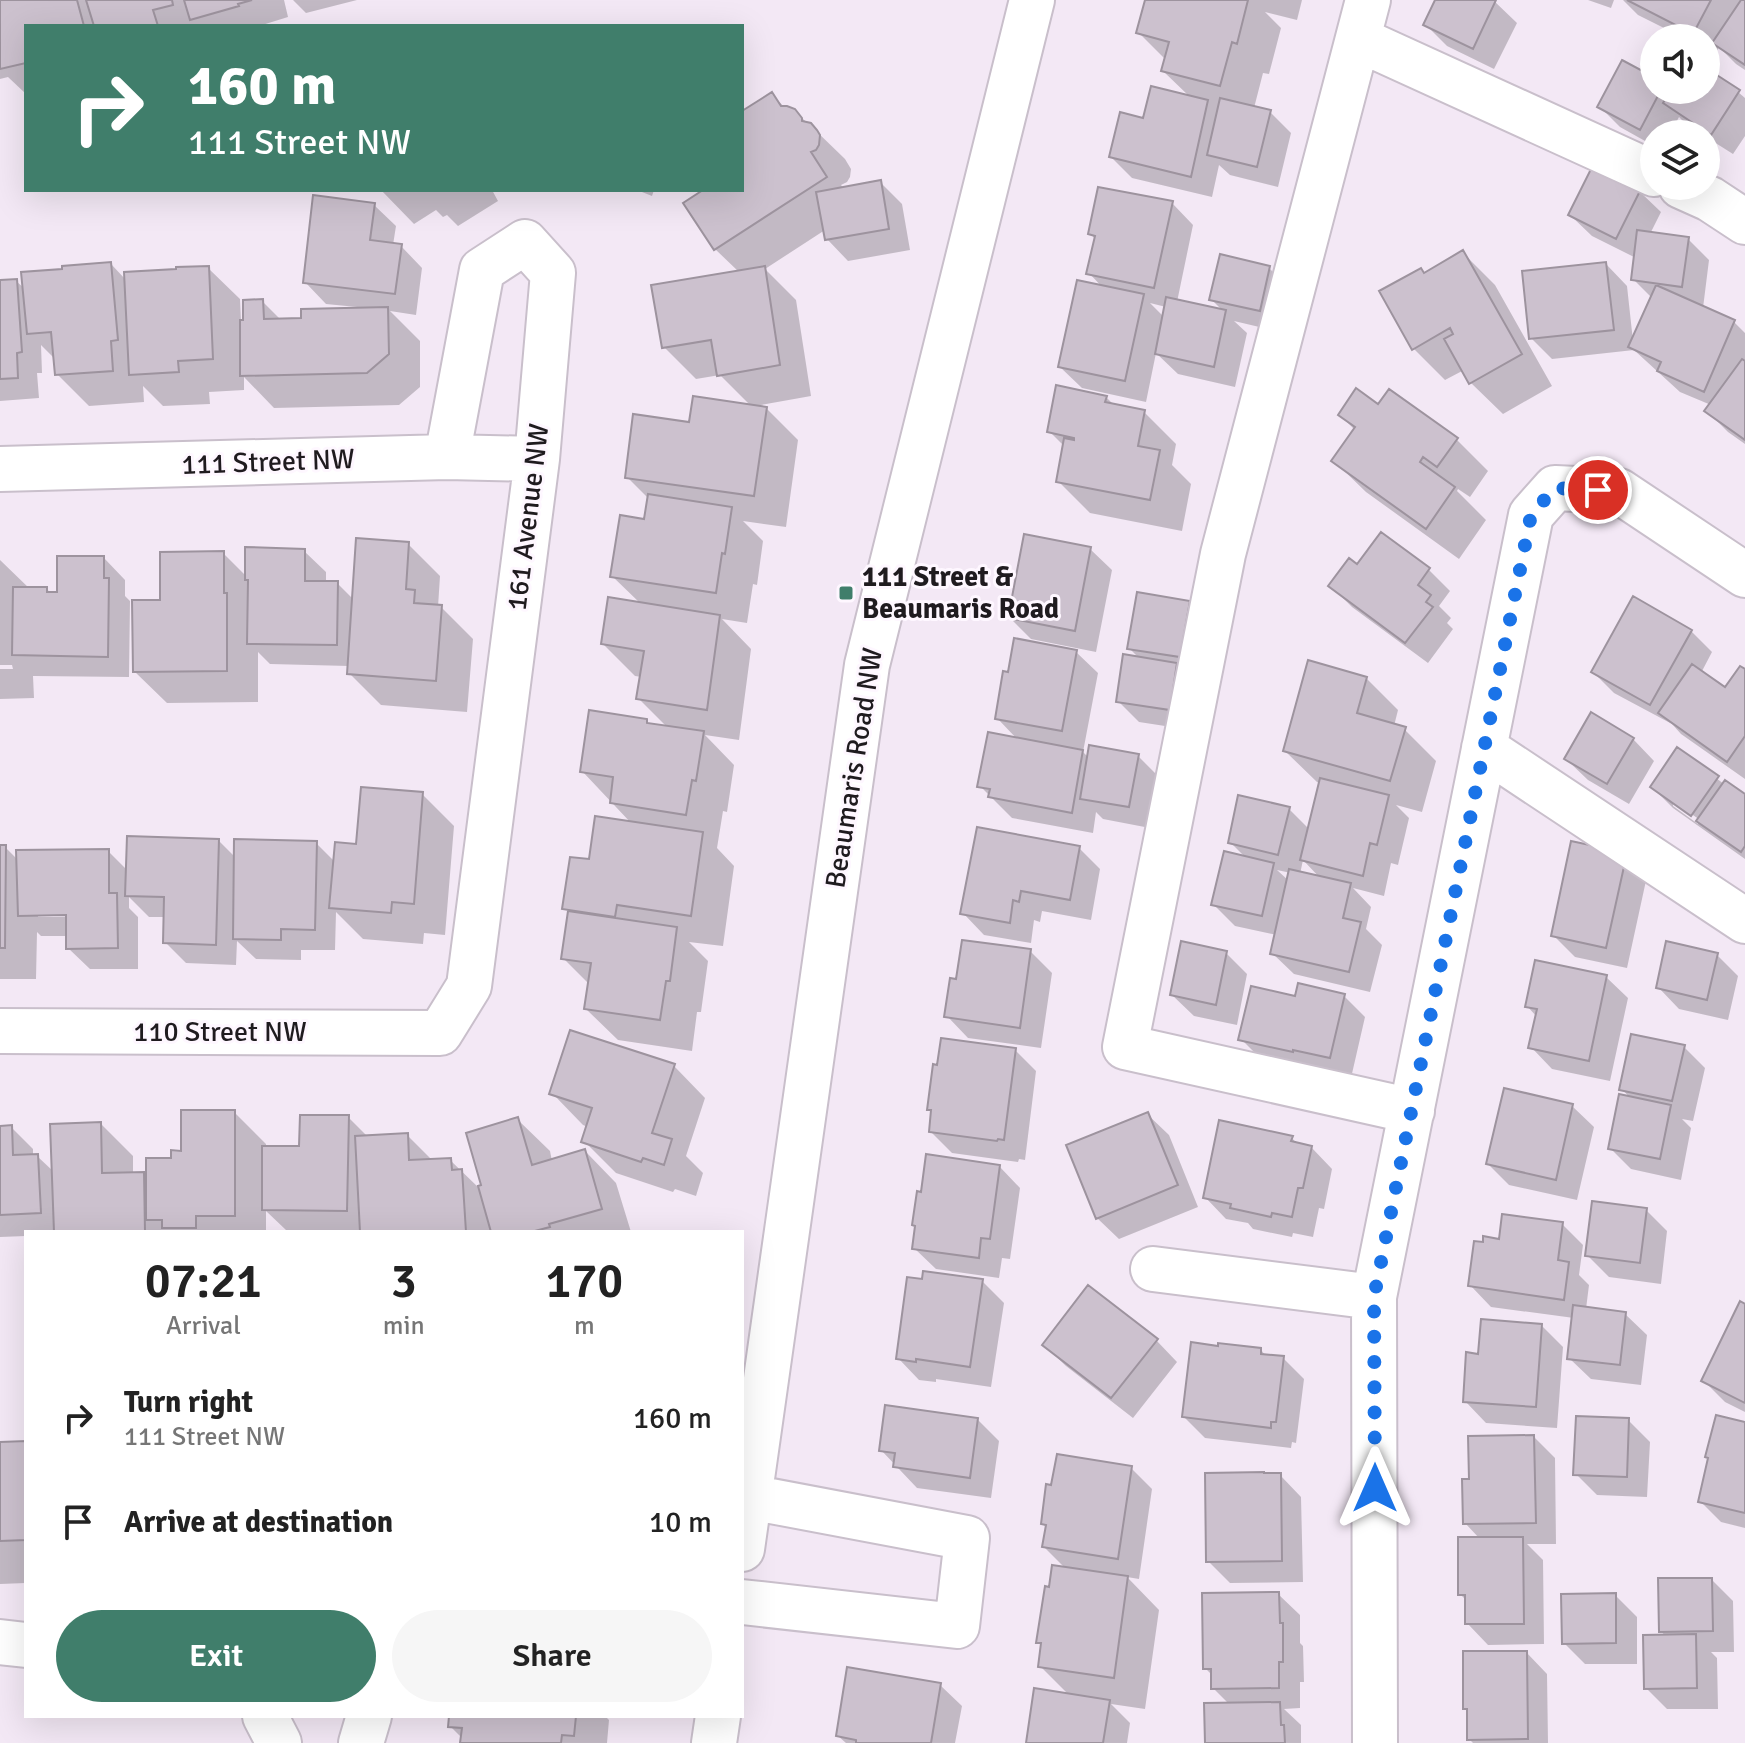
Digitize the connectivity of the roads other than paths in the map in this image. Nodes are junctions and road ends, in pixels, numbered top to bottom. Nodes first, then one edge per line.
1 (1032, 0) edge
2 (1363, 19) edge
3 (1640, 167) edge
4 (1712, 200) edge
5 (1745, 222) edge
6 (447, 457) junction
7 (537, 459) junction
8 (0, 469) edge
9 (1745, 575) edge
10 (1484, 748) junction
11 (1745, 921) edge
12 (0, 1031) edge
13 (440, 1033) joint
14 (1412, 1111) junction
15 (1153, 1269) dead end
16 (1374, 1297) junction
17 (750, 1497) junction
18 (744, 1536) edge
19 (744, 1602) edge
20 (0, 1642) edge
21 (24, 1645) edge
22 (266, 1718) edge
23 (368, 1718) edge
24 (718, 1718) edge
25 (279, 1743) edge
26 (361, 1743) edge
27 (714, 1743) edge
28 (1375, 1743) edge

1 - 17 street, Beaumaris Road NW
2 - 3 street
2 - 14 street
4 - 5 street
6 - 7 street, 111 Street NW
6 - 7 street, 161 Avenue NW
6 - 8 street, 111 Street NW
7 - 13 street, 161 Avenue NW
9 - 10 street
10 - 11 street
10 - 14 street
12 - 13 street, 110 Street NW
14 - 16 street
15 - 16 street
16 - 28 street
17 - 18 street, Beaumaris Road NW
17 - 19 street
20 - 21 street
22 - 25 street
23 - 26 street
24 - 27 street

